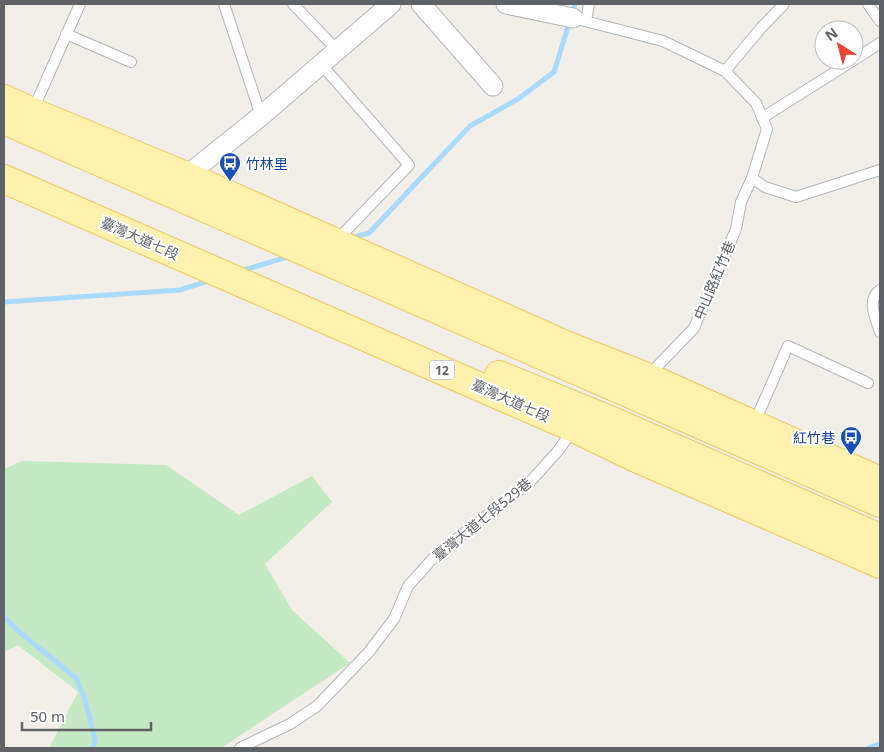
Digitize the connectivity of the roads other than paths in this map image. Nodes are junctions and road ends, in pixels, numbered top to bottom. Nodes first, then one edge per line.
1 (80, 4) edge
2 (224, 4) edge
3 (293, 4) edge
4 (391, 4) edge
5 (420, 4) edge
6 (506, 4) edge
7 (589, 4) edge
8 (784, 4) edge
9 (868, 4) edge
10 (580, 20) junction
11 (880, 21) edge
12 (66, 34) junction
13 (880, 43) edge
14 (337, 50) junction
15 (864, 53) edge
16 (131, 62) dead end
17 (321, 64) junction
18 (838, 70) edge
19 (725, 72) junction
20 (493, 86) dead end
21 (4, 98) edge
22 (32, 112) junction
23 (261, 116) junction
24 (762, 118) junction
25 (4, 120) edge
26 (4, 161) edge
27 (880, 170) edge
28 (186, 176) junction
29 (4, 178) edge
30 (752, 178) junction
31 (282, 242) junction
32 (336, 242) junction
33 (880, 290) edge
34 (880, 332) edge
35 (868, 383) dead end
36 (617, 410) junction
37 (753, 425) junction
38 (880, 481) edge
39 (880, 503) edge
40 (880, 538) edge
41 (880, 564) edge
42 (240, 748) edge

1 - 12 lane
2 - 23 lane
3 - 14 lane
4 - 14 street
5 - 20 street
6 - 10 street
7 - 10 lane
8 - 19 lane
9 - 11 lane
10 - 19 lane, 中山路紅竹巷
12 - 16 lane
12 - 22 lane
13 - 15 lane
14 - 17 street
17 - 23 street
17 - 32 lane
18 - 24 lane
19 - 24 lane, 中山路紅竹巷
21 - 22 main road, 臺灣大道七段 / 12
22 - 28 main road, 臺灣大道七段 / 12
22 - 31 main road, 臺灣大道七段 / 12
23 - 28 street
24 - 30 lane, 中山路紅竹巷
25 - 31 main road, 臺灣大道七段 / 12
26 - 36 main road, 臺灣大道七段 / 12
27 - 30 lane
28 - 32 main road, 臺灣大道七段 / 12
29 - 36 main road, 臺灣大道七段 / 12
30 - 36 lane, 中山路紅竹巷
31 - 36 main road, 臺灣大道七段 / 12
32 - 36 main road, 臺灣大道七段 / 12
33 - 34 lane
35 - 37 lane
36 - 37 main road, 臺灣大道七段 / 12
36 - 39 main road, 臺灣大道七段 / 12
36 - 40 main road, 臺灣大道七段 / 12
36 - 41 main road, 臺灣大道七段 / 12
36 - 42 lane, 臺灣大道七段529巷
37 - 38 main road, 臺灣大道七段 / 12

